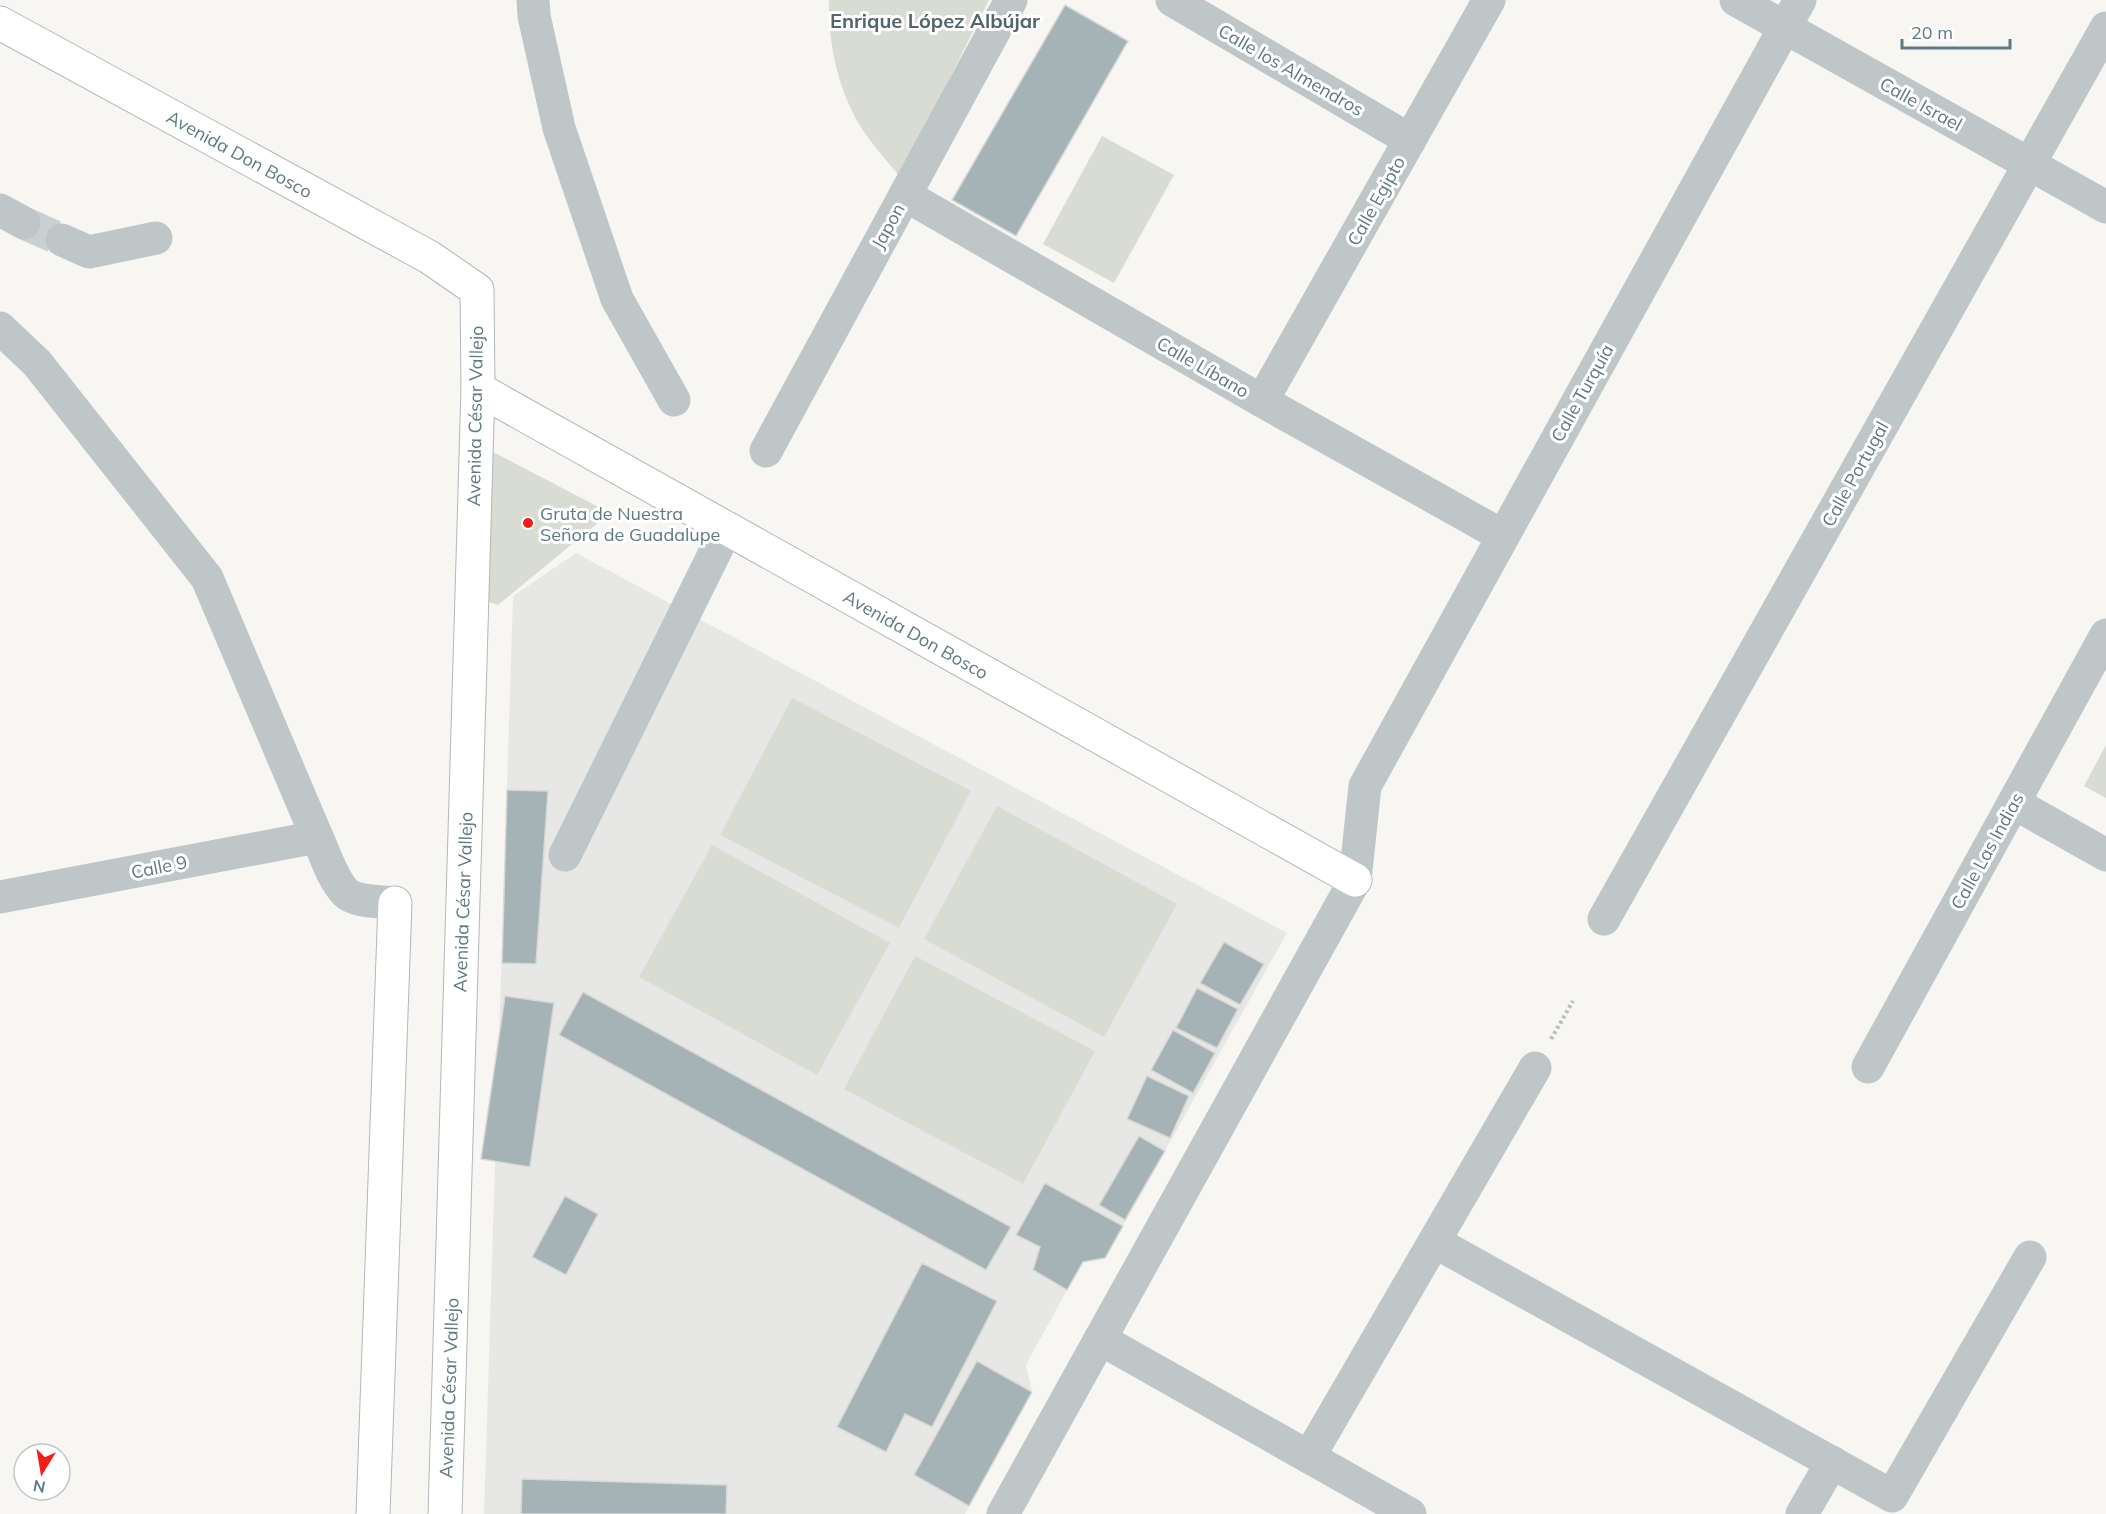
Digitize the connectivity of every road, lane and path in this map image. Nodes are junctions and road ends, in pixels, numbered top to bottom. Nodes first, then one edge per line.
1 (506, 0) edge
2 (1011, 0) edge
3 (1172, 0) edge
4 (1489, 0) edge
5 (1736, 0) edge
6 (533, 8) edge
7 (1792, 14) edge
8 (0, 23) edge
9 (2106, 28) edge
10 (1410, 140) junction
11 (2029, 164) junction
12 (905, 195) junction
13 (2106, 207) edge
14 (156, 238) dead end
15 (62, 240) tunnel mouth
16 (477, 290) joint
17 (0, 328) edge
18 (478, 388) junction
19 (674, 400) dead end
20 (1262, 401) junction
21 (765, 451) dead end
22 (727, 528) junction
23 (1503, 536) junction
24 (2106, 635) edge
25 (2014, 803) junction
26 (317, 837) junction
27 (565, 855) dead end
28 (2106, 855) edge
29 (1355, 880) junction
30 (0, 897) edge
31 (395, 903) joint
32 (1604, 919) dead end
33 (1573, 1001) dead end
34 (1868, 1067) dead end
35 (1534, 1068) joint
36 (1435, 1242) junction
37 (2030, 1257) dead end
38 (1100, 1339) junction
39 (1309, 1457) junction
40 (1832, 1462) junction
41 (1393, 1510) edge
42 (373, 1514) edge
43 (446, 1514) edge
44 (1003, 1514) edge
45 (1802, 1514) edge

1 - 6 street
2 - 12 street, Japon
3 - 10 street, Calle los Almendros
4 - 10 street, Calle Egipto
5 - 7 street, Calle Israel
6 - 19 street
7 - 11 street, Calle Israel
7 - 23 street, Calle Turquía
8 - 16 main road, Avenida Don Bosco
9 - 11 street, Calle Portugal
10 - 20 street, Calle Egipto
11 - 13 street, Calle Israel
11 - 32 street, Calle Portugal
12 - 20 street, Calle Líbano
12 - 21 street, Japon
14 - 15 street
16 - 18 main road, Avenida César Vallejo
17 - 26 street
18 - 22 main road, Avenida Don Bosco
18 - 43 main road, Avenida César Vallejo
20 - 23 street, Calle Líbano
22 - 27 street
22 - 29 main road, Avenida Don Bosco
23 - 29 street, Calle Turquía
24 - 25 street, Calle Las Indias
25 - 28 street
25 - 34 street, Calle Las Indias
26 - 30 street, Calle 9
26 - 31 street
29 - 38 street
31 - 42 main road
33 - 35 path
35 - 36 street
36 - 39 street
36 - 40 street
37 - 40 street
38 - 39 street
38 - 44 street
39 - 41 street
40 - 45 street

